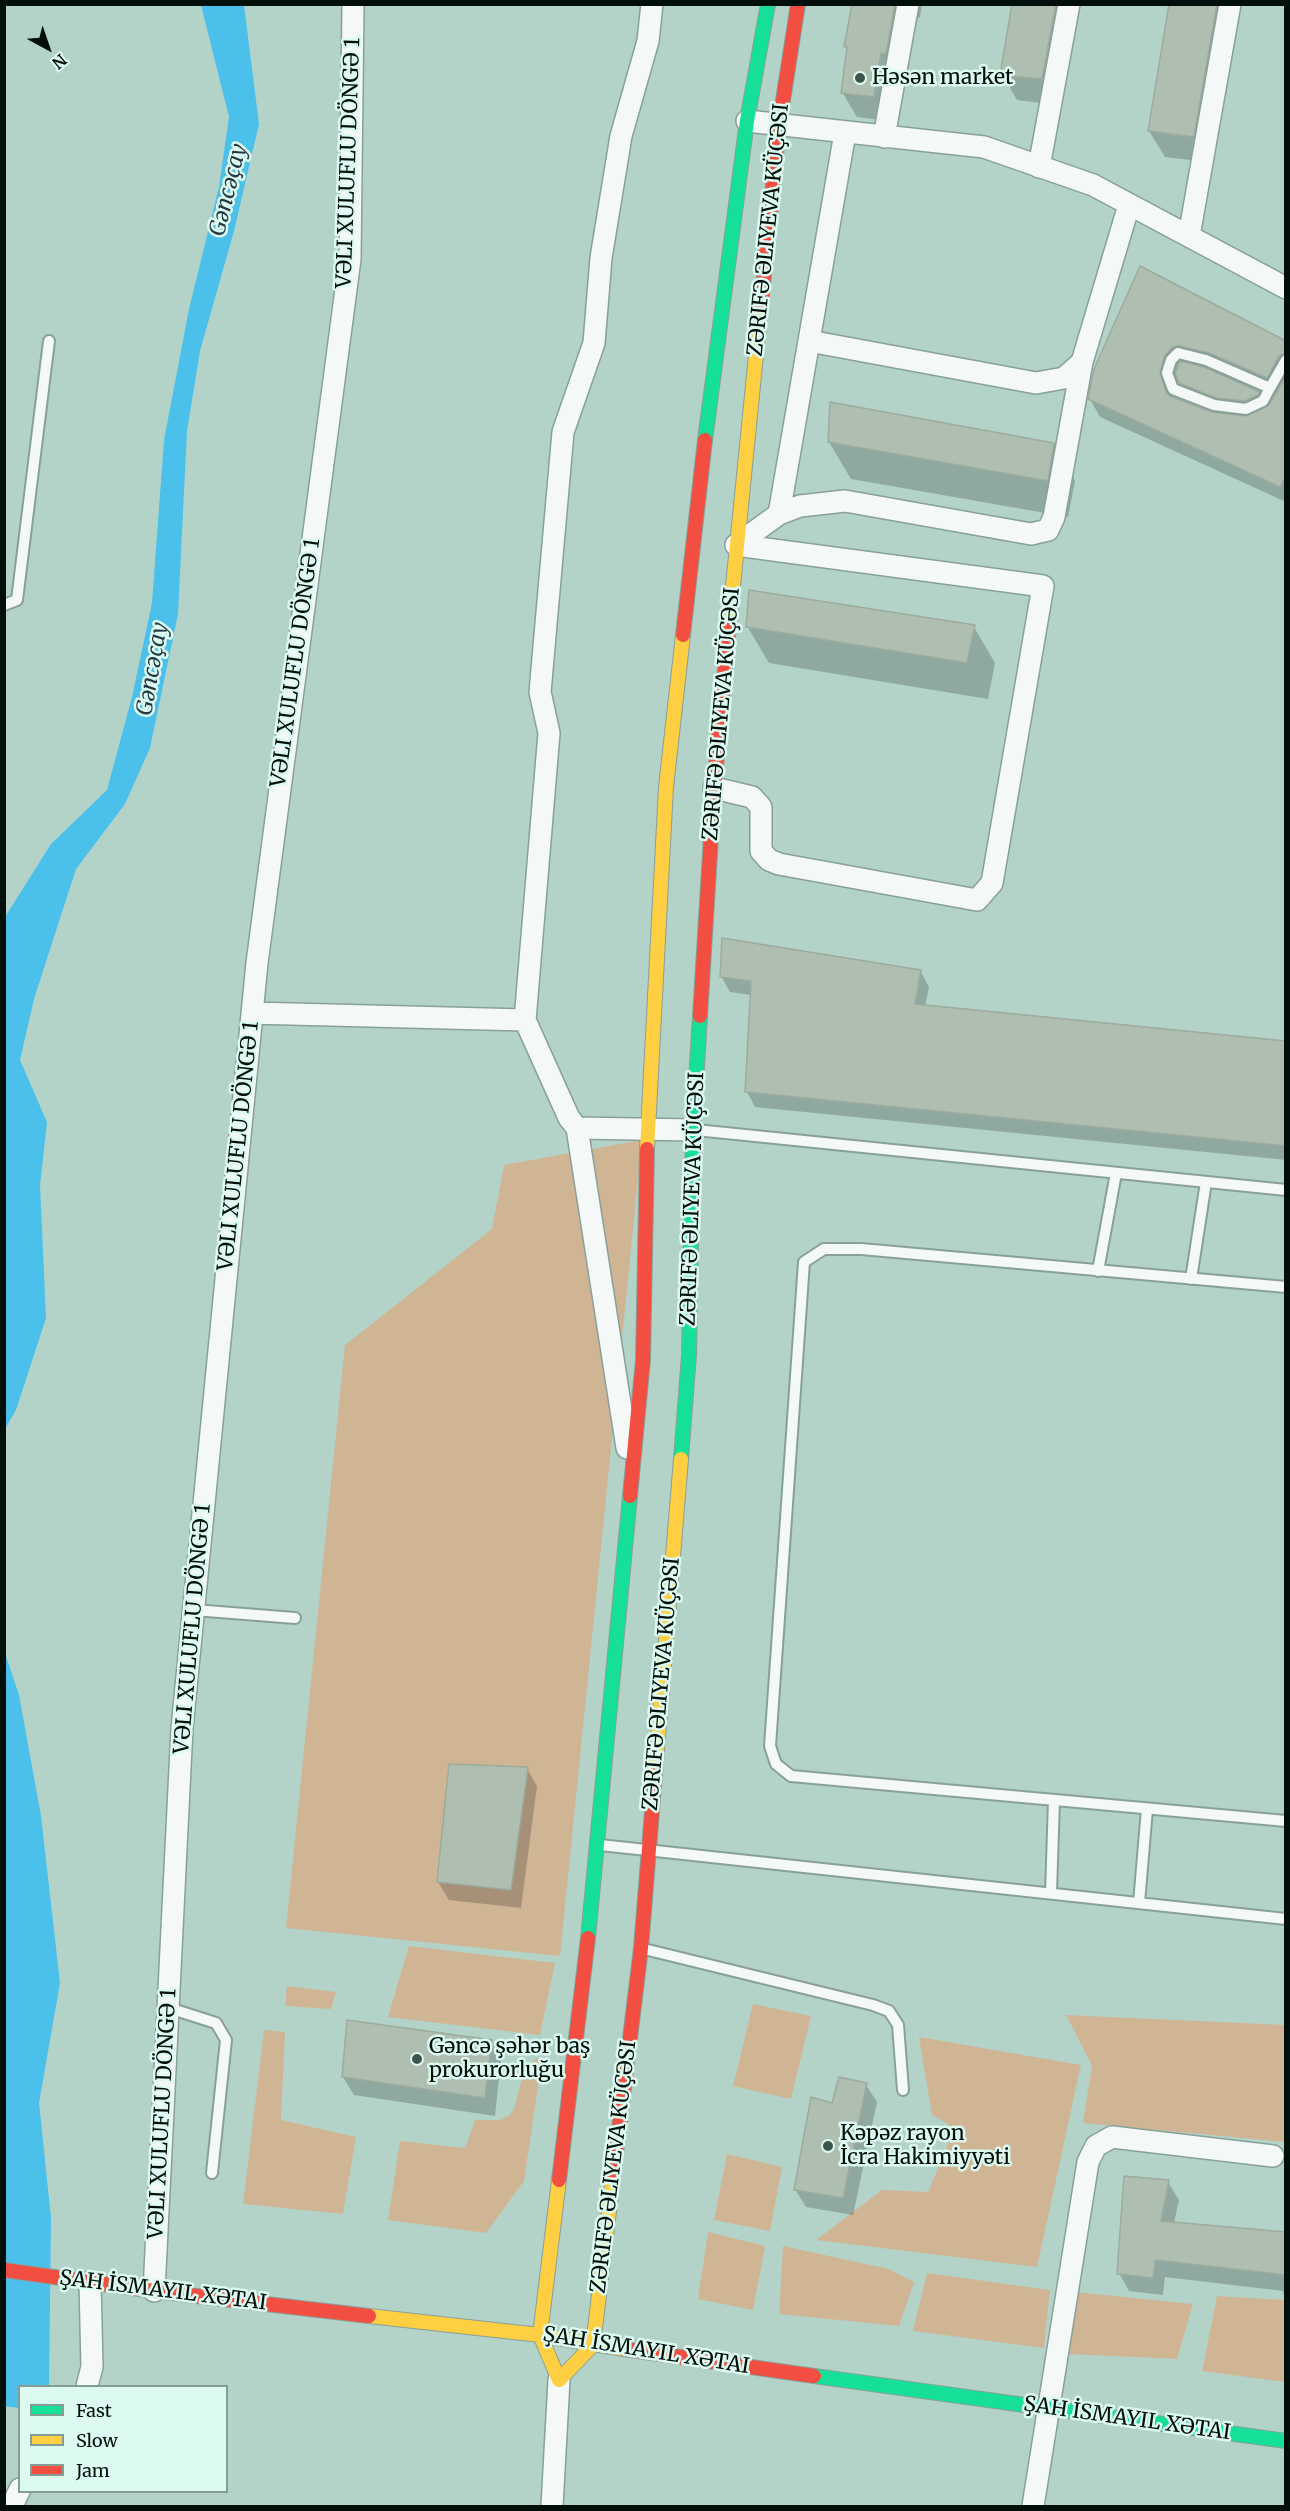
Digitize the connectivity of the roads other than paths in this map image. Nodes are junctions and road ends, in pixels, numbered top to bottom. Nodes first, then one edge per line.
1 (353, 4) edge
2 (652, 4) edge
3 (768, 4) edge
4 (798, 4) edge
5 (908, 4) edge
6 (1069, 4) edge
7 (1230, 4) edge
8 (747, 122) junction
9 (778, 126) junction
10 (845, 133) junction
11 (884, 137) junction
12 (1039, 167) junction
13 (1129, 205) junction
14 (1189, 236) junction
15 (1286, 288) edge
16 (49, 341) dead end
17 (809, 341) junction
18 (1286, 360) edge
19 (1082, 362) junction
20 (1270, 388) junction
21 (779, 514) junction
22 (736, 544) junction
23 (4, 605) edge
24 (714, 788) junction
25 (252, 1012) junction
26 (525, 1020) junction
27 (577, 1128) junction
28 (693, 1130) junction
29 (647, 1131) junction
30 (1116, 1173) junction
31 (1206, 1182) junction
32 (1286, 1190) edge
33 (1098, 1271) junction
34 (1191, 1279) junction
35 (1286, 1287) edge
36 (632, 1479) junction
37 (194, 1610) junction
38 (295, 1618) dead end
39 (1054, 1800) junction
40 (1147, 1809) junction
41 (1286, 1821) edge
42 (597, 1845) junction
43 (649, 1850) junction
44 (1051, 1893) junction
45 (1139, 1903) junction
46 (1286, 1919) edge
47 (641, 1948) junction
48 (168, 2008) junction
49 (903, 2090) dead end
50 (1273, 2156) dead end
51 (212, 2173) dead end
52 (4, 2270) edge
53 (90, 2282) junction
54 (154, 2290) junction
55 (540, 2335) junction
56 (593, 2345) junction
57 (559, 2380) junction
58 (87, 2385) edge
59 (1049, 2408) junction
60 (1286, 2441) edge
61 (552, 2506) edge
62 (1033, 2506) edge

1 - 25 street, VƏLI XULUFLU DÖNGƏ 1
2 - 26 street
3 - 8 street, ZƏRIFƏ ƏLIYEVA KÜÇƏSI
4 - 9 street, ZƏRIFƏ ƏLIYEVA KÜÇƏSI
5 - 11 street
6 - 12 street
7 - 14 street
8 - 9 street
8 - 29 street, ZƏRIFƏ ƏLIYEVA KÜÇƏSI
9 - 10 street
9 - 22 street, ZƏRIFƏ ƏLIYEVA KÜÇƏSI
10 - 11 street
10 - 17 street
11 - 12 street
12 - 13 street
13 - 14 street
13 - 19 street
14 - 15 street
16 - 23 lane
17 - 19 street
17 - 21 street
18 - 20 lane
19 - 21 street
20 - 20 lane
21 - 22 street
22 - 24 street, ZƏRIFƏ ƏLIYEVA KÜÇƏSI
22 - 24 street
24 - 28 street, ZƏRIFƏ ƏLIYEVA KÜÇƏSI
25 - 26 street
25 - 37 street, VƏLI XULUFLU DÖNGƏ 1
26 - 27 street
27 - 29 street
27 - 36 street
28 - 29 street
28 - 30 lane
28 - 43 street, ZƏRIFƏ ƏLIYEVA KÜÇƏSI
29 - 36 street, ZƏRIFƏ ƏLIYEVA KÜÇƏSI
30 - 31 lane
30 - 33 lane
31 - 32 lane
31 - 34 lane
33 - 34 lane
33 - 39 lane
34 - 35 lane
36 - 42 street, ZƏRIFƏ ƏLIYEVA KÜÇƏSI
37 - 38 lane
37 - 48 street, VƏLI XULUFLU DÖNGƏ 1
39 - 40 lane
39 - 44 lane
40 - 41 lane
40 - 45 lane
42 - 43 lane
42 - 55 street, ZƏRIFƏ ƏLIYEVA KÜÇƏSI
43 - 44 lane
43 - 47 street, ZƏRIFƏ ƏLIYEVA KÜÇƏSI
44 - 45 lane
45 - 46 lane
47 - 49 lane
47 - 56 street, ZƏRIFƏ ƏLIYEVA KÜÇƏSI
48 - 51 lane
48 - 54 street, VƏLI XULUFLU DÖNGƏ 1
50 - 59 street
52 - 53 street
53 - 54 street
53 - 58 street
54 - 55 street
55 - 56 street
55 - 57 street, ZƏRIFƏ ƏLIYEVA KÜÇƏSI
56 - 57 street
56 - 59 street
57 - 61 street, ZƏRIFƏ ƏLIYEVA KÜÇƏSI
59 - 60 street
59 - 62 street

